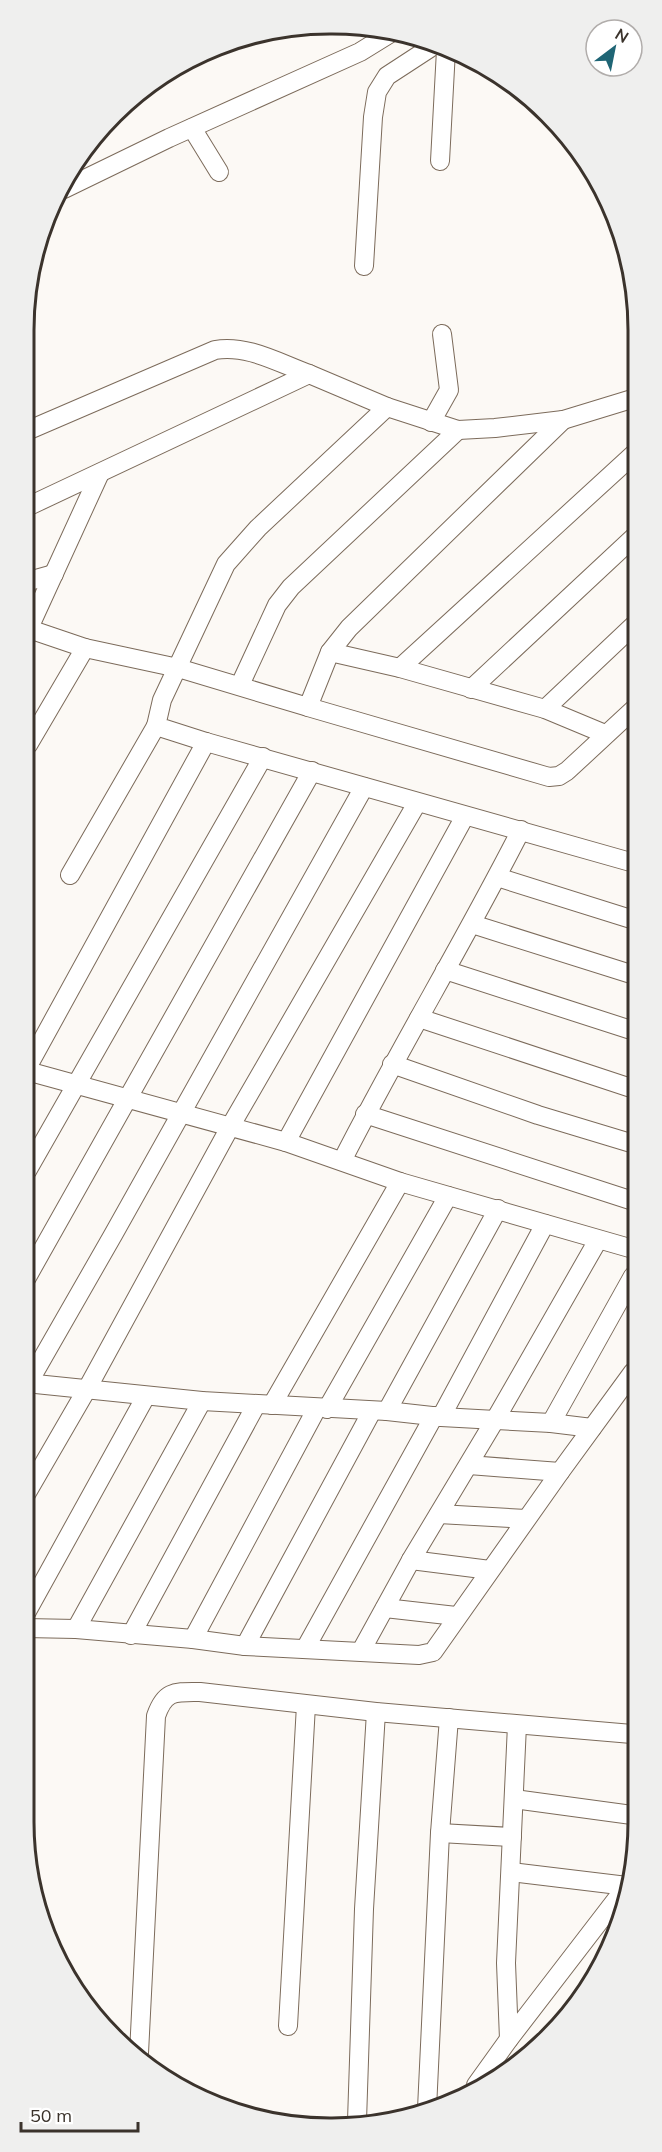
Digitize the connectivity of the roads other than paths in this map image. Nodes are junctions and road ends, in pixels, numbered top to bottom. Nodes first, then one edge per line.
1 (381, 39) edge
2 (427, 50) edge
3 (446, 58) edge
4 (192, 128) junction
5 (440, 161) dead end
6 (219, 172) dead end
7 (73, 185) edge
8 (364, 266) dead end
9 (442, 334) dead end
10 (309, 374) junction
11 (628, 402) edge
12 (387, 407) junction
13 (563, 420) junction
14 (431, 422) junction
15 (34, 428) edge
16 (458, 430) junction
17 (628, 459) edge
18 (100, 473) junction
19 (34, 504) edge
20 (628, 543) edge
21 (54, 574) junction
22 (34, 580) edge
23 (34, 617) edge
24 (34, 630) edge
25 (628, 631) edge
26 (85, 648) junction
27 (330, 652) junction
28 (178, 668) junction
29 (400, 668) junction
30 (240, 686) junction
31 (471, 689) junction
32 (308, 707) junction
33 (545, 710) junction
34 (628, 713) edge
35 (156, 726) junction
36 (605, 734) junction
37 (34, 735) edge
38 (206, 742) junction
39 (263, 757) junction
40 (312, 771) junction
41 (364, 787) junction
42 (417, 803) junction
43 (465, 816) junction
44 (521, 830) junction
45 (628, 861) edge
46 (70, 875) dead end
47 (497, 877) junction
48 (628, 918) edge
49 (472, 924) junction
50 (445, 970) junction
51 (628, 973) edge
52 (419, 1018) junction
53 (628, 1029) edge
54 (34, 1056) edge
55 (392, 1064) junction
56 (34, 1071) edge
57 (75, 1085) junction
58 (628, 1087) edge
59 (128, 1099) junction
60 (181, 1112) junction
61 (365, 1114) junction
62 (230, 1127) junction
63 (286, 1142) junction
64 (628, 1142) edge
65 (34, 1158) edge
66 (342, 1161) junction
67 (400, 1182) junction
68 (448, 1196) junction
69 (628, 1199) edge
70 (498, 1209) junction
71 (545, 1224) junction
72 (598, 1240) junction
73 (628, 1249) edge
74 (34, 1265) edge
75 (628, 1285) edge
76 (34, 1370) edge
77 (628, 1379) edge
78 (34, 1385) edge
79 (87, 1389) junction
80 (146, 1396) junction
81 (202, 1401) junction
82 (264, 1405) junction
83 (322, 1409) junction
84 (380, 1411) junction
85 (437, 1416) junction
86 (495, 1420) junction
87 (551, 1423) junction
88 (592, 1428) junction
89 (469, 1465) junction
90 (560, 1472) junction
91 (34, 1480) edge
92 (439, 1514) junction
93 (526, 1519) junction
94 (411, 1560) junction
95 (489, 1570) junction
96 (34, 1599) edge
97 (385, 1608) junction
98 (456, 1616) junction
99 (34, 1628) edge
100 (76, 1629) junction
101 (131, 1635) junction
102 (193, 1639) junction
103 (245, 1646) junction
104 (305, 1649) junction
105 (361, 1651) junction
106 (306, 1705) junction
107 (376, 1712) junction
108 (449, 1718) junction
109 (517, 1725) junction
110 (628, 1734) edge
111 (514, 1799) junction
112 (628, 1814) edge
113 (440, 1833) junction
114 (512, 1837) junction
115 (511, 1872) junction
116 (621, 1882) edge
117 (617, 1899) edge
118 (288, 2026) dead end
119 (509, 2039) junction
120 (139, 2047) edge
121 (484, 2075) edge
122 (427, 2101) edge
123 (357, 2116) edge

1 - 4 street
2 - 8 street
3 - 5 street
4 - 6 street
4 - 7 street
9 - 14 street
10 - 12 street
10 - 15 street
10 - 18 street
11 - 13 street
12 - 14 street
12 - 28 street
13 - 16 street
13 - 27 street
14 - 16 street
16 - 30 street
17 - 29 street
18 - 19 street
18 - 21 street
20 - 31 street
21 - 22 street
21 - 23 street
24 - 26 street
25 - 33 street
26 - 28 street
26 - 37 street
27 - 29 street
27 - 32 street
28 - 30 street
28 - 35 street
29 - 31 street
30 - 32 street
31 - 33 street
32 - 36 street
33 - 36 street
34 - 36 street
35 - 38 street
35 - 46 street
38 - 39 street
38 - 54 street
39 - 40 street
39 - 57 street
40 - 41 street
40 - 59 street
41 - 42 street
41 - 60 street
42 - 43 street
42 - 62 street
43 - 44 street
43 - 63 street
44 - 45 street
44 - 47 street
47 - 48 street
47 - 49 street
49 - 50 street
49 - 51 street
50 - 52 street
50 - 53 street
52 - 55 street
52 - 58 street
55 - 61 street
55 - 64 street
56 - 57 street
57 - 59 street
57 - 65 street
59 - 60 street
59 - 74 street
60 - 62 street
60 - 76 street
61 - 66 street
61 - 69 street
62 - 63 street
62 - 79 street
63 - 66 street
66 - 67 street
67 - 68 street
67 - 82 street
68 - 70 street
68 - 83 street
70 - 71 street
70 - 84 street
71 - 72 street
71 - 85 street
72 - 73 street
72 - 86 street
75 - 87 street
77 - 88 street
78 - 79 street
79 - 80 street
79 - 91 street
80 - 81 street
80 - 96 street
81 - 82 street
81 - 100 street
82 - 83 street
82 - 101 street
83 - 84 street
83 - 102 street
84 - 85 street
84 - 103 street
85 - 86 street
85 - 104 street
86 - 87 street
86 - 89 street
87 - 88 street
88 - 90 street
89 - 90 street
89 - 92 street
90 - 93 street
92 - 93 street
92 - 94 street
93 - 95 street
94 - 95 street
94 - 97 street
95 - 98 street
97 - 98 street
97 - 105 street
98 - 105 street
99 - 100 street
100 - 101 street
101 - 102 street
102 - 103 street
103 - 104 street
104 - 105 street
106 - 107 street
106 - 118 street
106 - 120 street
107 - 108 street
107 - 123 street
108 - 109 street
108 - 113 street
109 - 110 street
109 - 111 street
111 - 112 street
111 - 114 street
113 - 114 street
113 - 122 street
114 - 115 street
115 - 116 street
115 - 119 street
117 - 119 street
119 - 121 street

